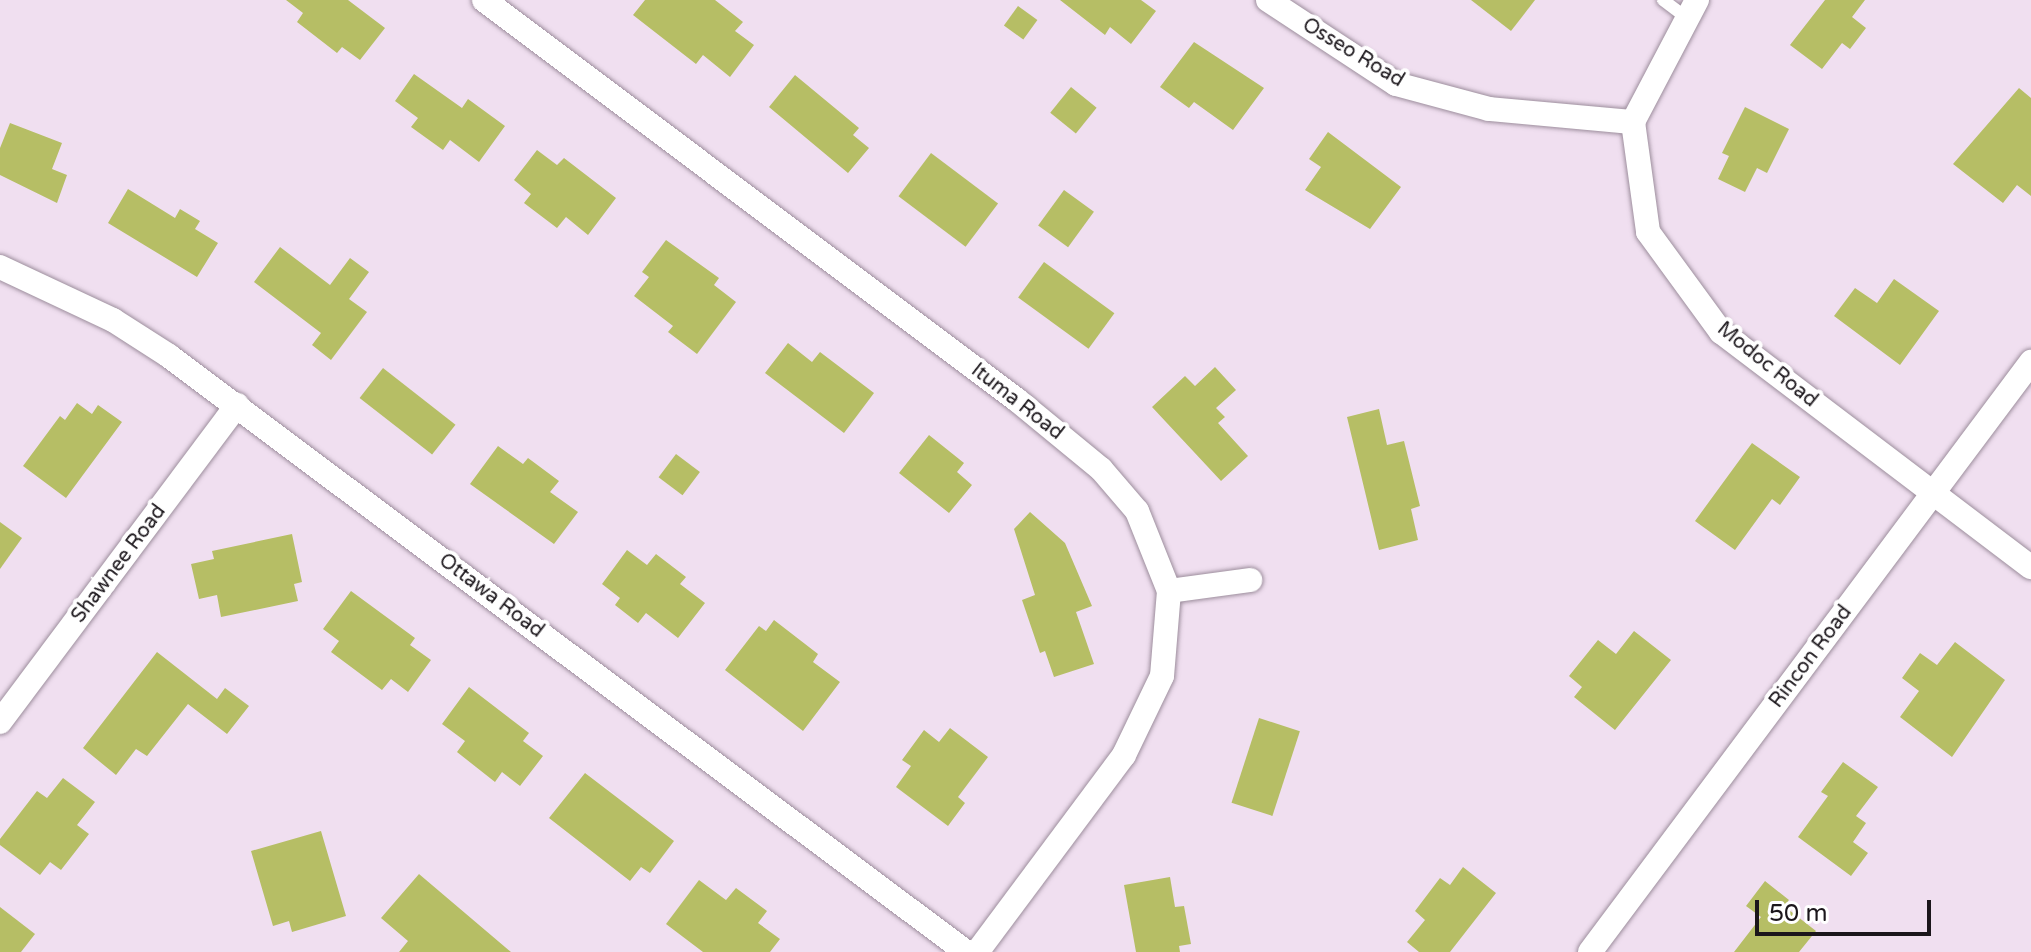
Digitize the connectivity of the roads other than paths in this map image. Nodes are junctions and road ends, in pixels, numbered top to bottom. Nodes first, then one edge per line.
1 (484, 0) edge
2 (1268, 0) edge
3 (1663, 0) edge
4 (1692, 9) edge
5 (1633, 122) junction
6 (0, 267) edge
7 (2031, 362) edge
8 (237, 405) junction
9 (1933, 494) junction
10 (2031, 567) edge
11 (1250, 580) dead end
12 (1169, 591) junction
13 (0, 722) edge
14 (966, 952) edge
15 (977, 952) edge
16 (1590, 952) edge

1 - 12 street, Ituma Road
2 - 5 street, Osseo Road
3 - 4 lane
4 - 5 street
5 - 9 street, Modoc Road
6 - 8 street, Ottawa Road
7 - 9 street, Rincon Road
8 - 13 street, Shawnee Road
8 - 14 street, Ottawa Road
9 - 10 street, Modoc Road
9 - 16 street, Rincon Road
11 - 12 street
12 - 15 street, Ituma Road

